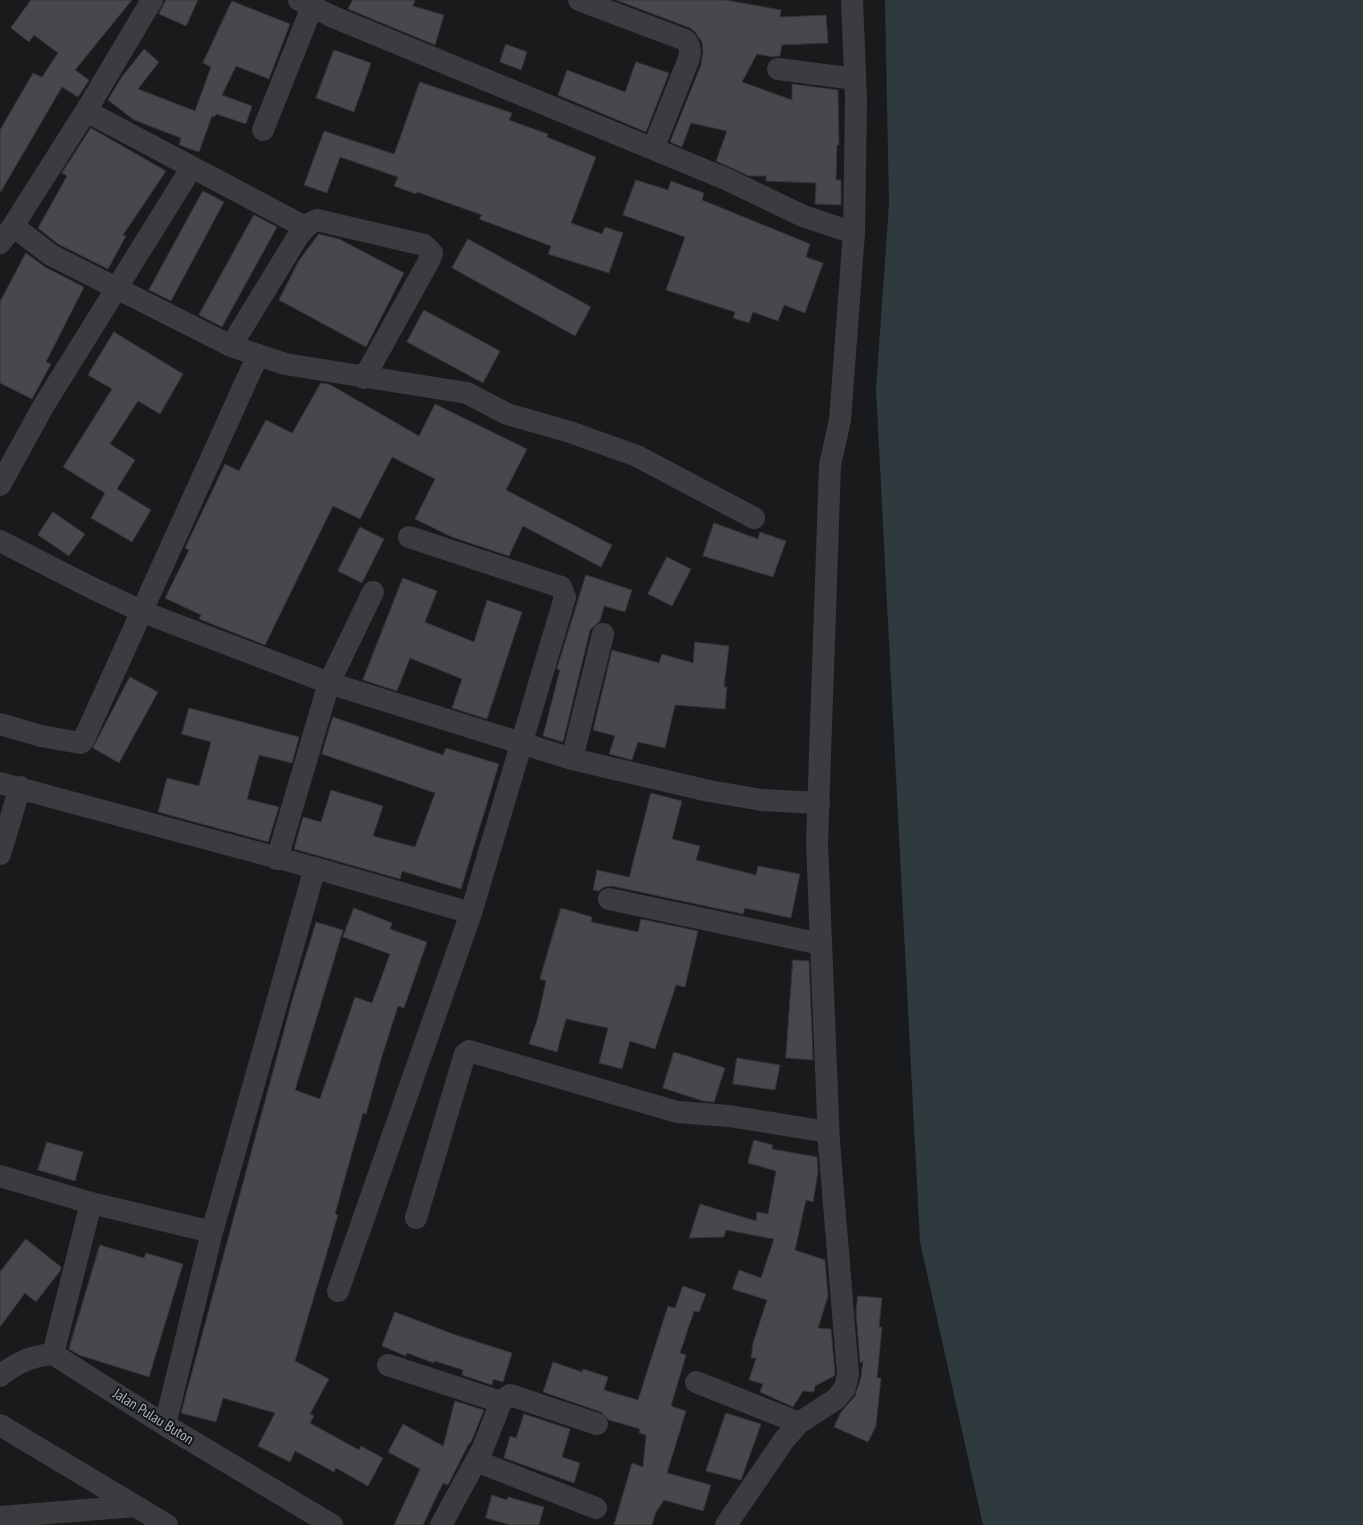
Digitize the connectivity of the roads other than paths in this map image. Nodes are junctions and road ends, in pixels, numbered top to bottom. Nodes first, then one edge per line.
1 (152, 0) edge
2 (579, 0) edge
3 (852, 0) edge
4 (321, 6) edge
5 (778, 69) dead end
6 (855, 79) junction
7 (86, 111) junction
8 (263, 130) dead end
9 (653, 149) junction
10 (192, 167) junction
11 (305, 227) junction
12 (854, 234) junction
13 (7, 235) edge
14 (115, 288) junction
15 (231, 346) junction
16 (258, 356) junction
17 (364, 378) junction
18 (0, 485) edge
19 (754, 518) dead end
20 (409, 537) dead end
21 (0, 540) edge
22 (373, 592) dead end
23 (143, 612) junction
24 (603, 634) dead end
25 (329, 683) junction
26 (0, 724) edge
27 (522, 744) junction
28 (572, 759) junction
29 (10, 785) edge
30 (819, 803) junction
31 (0, 854) edge
32 (277, 859) junction
33 (315, 868) junction
34 (609, 899) dead end
35 (471, 913) junction
36 (821, 944) junction
37 (828, 1132) junction
38 (0, 1176) edge
39 (91, 1203) junction
40 (416, 1218) dead end
41 (212, 1232) junction
42 (338, 1291) dead end
43 (53, 1354) junction
44 (388, 1365) dead end
45 (0, 1376) edge
46 (696, 1382) dead end
47 (501, 1402) junction
48 (798, 1423) junction
49 (597, 1424) dead end
50 (0, 1425) edge
51 (165, 1425) junction
52 (476, 1461) junction
53 (135, 1506) junction
54 (596, 1508) dead end
55 (0, 1517) edge
56 (167, 1525) edge
57 (332, 1525) edge
58 (441, 1525) edge
59 (726, 1525) edge

1 - 7 street
2 - 9 street
3 - 6 street
4 - 8 street
4 - 9 street
5 - 6 street
6 - 12 street
7 - 10 street
7 - 13 street
9 - 12 street
10 - 11 street
10 - 14 street
11 - 15 street
11 - 17 street
12 - 30 street
13 - 14 street
14 - 15 street
14 - 18 street
15 - 16 street
16 - 17 street
16 - 23 street
17 - 19 street
20 - 27 street
21 - 23 street
22 - 25 street
23 - 25 street
23 - 26 street
24 - 28 street
25 - 27 street
25 - 32 street
27 - 28 street
27 - 35 street
28 - 30 street
29 - 31 street
29 - 32 street
30 - 36 street
32 - 33 street
33 - 35 street
33 - 41 street
34 - 36 street
35 - 42 street
36 - 37 street
37 - 40 street
37 - 48 street
38 - 39 street
39 - 41 street
39 - 43 street
41 - 51 street
43 - 45 street
43 - 51 street, Jalan Pulau Buton
44 - 47 street
46 - 48 street
47 - 49 street
47 - 52 street
48 - 59 street
50 - 53 street
51 - 57 street, Jalan Pulau Buton
52 - 54 street
52 - 58 street
53 - 55 street
53 - 56 street

